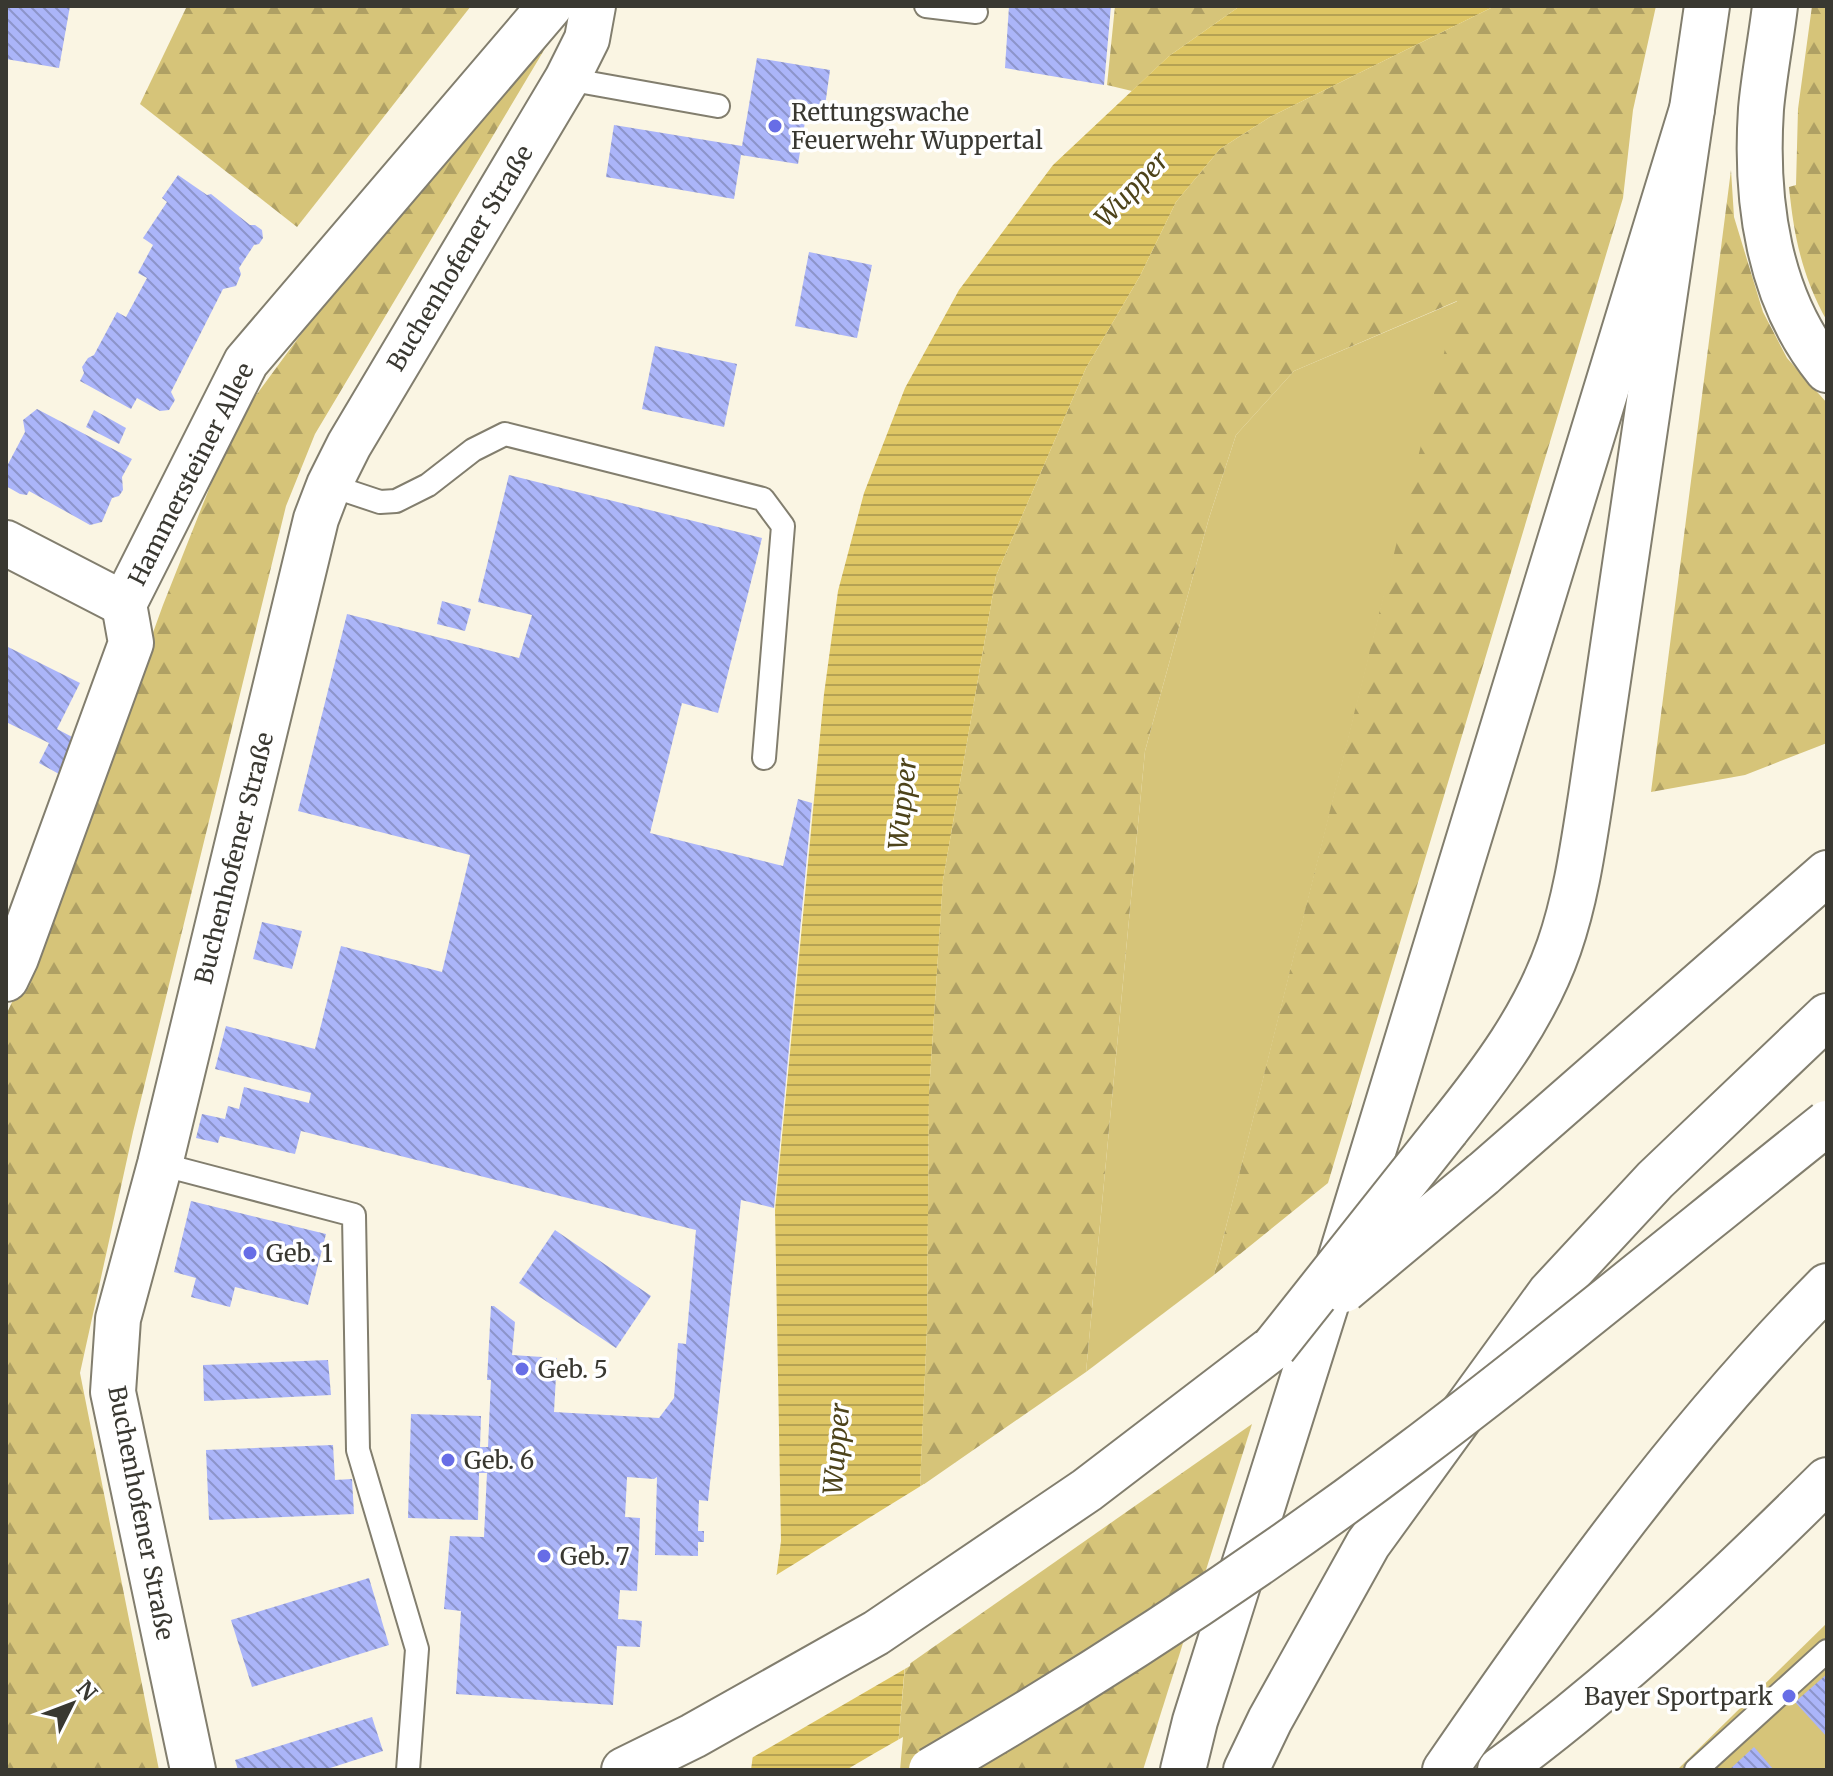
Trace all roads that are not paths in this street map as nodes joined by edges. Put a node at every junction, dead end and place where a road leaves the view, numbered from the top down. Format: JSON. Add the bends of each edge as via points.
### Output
{"nodes":[{"id":1,"x":550,"y":6,"type":"edge"},
{"id":2,"x":593,"y":6,"type":"edge"},
{"id":3,"x":926,"y":6,"type":"edge"},
{"id":4,"x":1707,"y":6,"type":"edge"},
{"id":5,"x":1775,"y":6,"type":"edge"},
{"id":6,"x":976,"y":12,"type":"dead end"},
{"id":7,"x":567,"y":79,"type":"junction"},
{"id":8,"x":718,"y":106,"type":"dead end"},
{"id":9,"x":1692,"y":109,"type":"junction"},
{"id":10,"x":1827,"y":370,"type":"edge"},
{"id":11,"x":329,"y":485,"type":"junction"},
{"id":12,"x":6,"y":543,"type":"edge"},
{"id":13,"x":124,"y":604,"type":"junction"},
{"id":14,"x":764,"y":758,"type":"dead end"},
{"id":15,"x":1827,"y":873,"type":"edge"},
{"id":16,"x":6,"y":979,"type":"edge"},
{"id":17,"x":1827,"y":1016,"type":"edge"},
{"id":18,"x":1827,"y":1123,"type":"edge"},
{"id":19,"x":160,"y":1164,"type":"junction"},
{"id":20,"x":1827,"y":1286,"type":"edge"},
{"id":21,"x":1274,"y":1347,"type":"junction"},
{"id":22,"x":1827,"y":1480,"type":"edge"},
{"id":23,"x":1827,"y":1651,"type":"edge"},
{"id":24,"x":193,"y":1770,"type":"edge"},
{"id":25,"x":408,"y":1770,"type":"edge"},
{"id":26,"x":624,"y":1770,"type":"edge"},
{"id":27,"x":931,"y":1770,"type":"edge"},
{"id":28,"x":1183,"y":1770,"type":"edge"},
{"id":29,"x":1246,"y":1770,"type":"edge"},
{"id":30,"x":1445,"y":1770,"type":"edge"},
{"id":31,"x":1500,"y":1770,"type":"edge"},
{"id":32,"x":1696,"y":1770,"type":"edge"}],
"edges":[{"from":1,"to":13,"type":"main road","name":"Hammersteiner Allee","via":[[246,362]]},
{"from":2,"to":7,"type":"main road","name":"Buchenhofener Straße","via":[[587,39]]},
{"from":3,"to":6,"type":"lane"},
{"from":4,"to":9,"type":"main road"},
{"from":5,"to":10,"type":"main road","via":[[1761,109],[1767,238],[1782,294]]},
{"from":7,"to":8,"type":"lane"},
{"from":7,"to":11,"type":"main road","name":"Buchenhofener Straße"},
{"from":9,"to":21,"type":"main road","bridge":true,"via":[[1591,796],[1559,948],[1498,1065]]},
{"from":9,"to":28,"type":"main road"},
{"from":11,"to":14,"type":"lane","via":[[380,502],[396,501],[505,434],[763,499],[783,526]]},
{"from":11,"to":19,"type":"main road","name":"Buchenhofener Straße","via":[[316,519]]},
{"from":12,"to":13,"type":"main road"},
{"from":13,"to":16,"type":"main road","name":"Hammersteiner Allee","via":[[131,643]]},
{"from":15,"to":21,"type":"main road","bridge":true,"via":[[1483,1174]]},
{"from":17,"to":29,"type":"main road","via":[[1655,1180],[1550,1293],[1368,1544]]},
{"from":18,"to":27,"type":"main road","bridge":true,"via":[[1424,1443],[1271,1555],[1012,1724]]},
{"from":19,"to":24,"type":"main road","name":"Buchenhofener Straße","via":[[118,1319],[113,1392]]},
{"from":19,"to":25,"type":"lane","via":[[354,1215],[358,1450],[417,1649]]},
{"from":20,"to":30,"type":"main road","via":[[1660,1475],[1545,1625]]},
{"from":21,"to":26,"type":"main road","via":[[1087,1490],[876,1633]]},
{"from":22,"to":31,"type":"main road","via":[[1672,1630]]},
{"from":23,"to":32,"type":"lane"}]}
